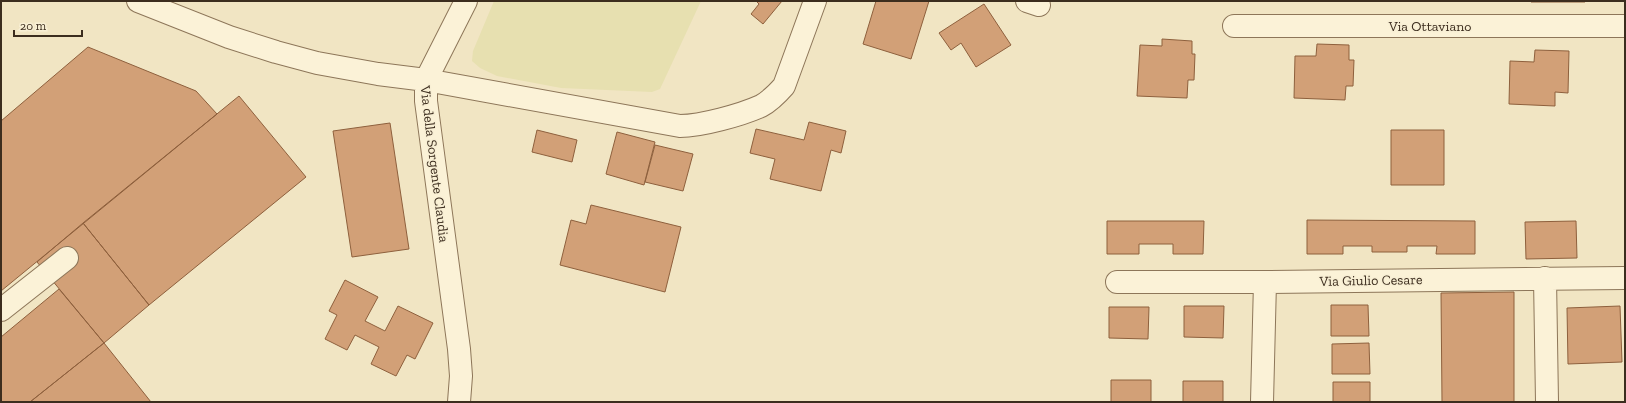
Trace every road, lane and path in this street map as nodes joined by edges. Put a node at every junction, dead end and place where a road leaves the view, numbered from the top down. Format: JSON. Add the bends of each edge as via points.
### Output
{"nodes":[{"id":1,"x":138,"y":1,"type":"edge"},
{"id":2,"x":466,"y":1,"type":"edge"},
{"id":3,"x":815,"y":1,"type":"edge"},
{"id":4,"x":1234,"y":26,"type":"dead end"},
{"id":5,"x":1625,"y":26,"type":"edge"},
{"id":6,"x":426,"y":80,"type":"junction"},
{"id":7,"x":67,"y":258,"type":"dead end"},
{"id":8,"x":1545,"y":278,"type":"junction"},
{"id":9,"x":1625,"y":278,"type":"edge"},
{"id":10,"x":1117,"y":282,"type":"dead end"},
{"id":11,"x":1265,"y":282,"type":"junction"},
{"id":12,"x":1,"y":310,"type":"edge"},
{"id":13,"x":459,"y":402,"type":"edge"},
{"id":14,"x":1262,"y":402,"type":"edge"},
{"id":15,"x":1547,"y":402,"type":"edge"}],
"edges":[{"from":1,"to":6,"type":"street","name":"Via della Sorgente Claudia","via":[[229,37],[290,56],[345,69]]},
{"from":2,"to":6,"type":"street"},
{"from":3,"to":6,"type":"street","via":[[784,86],[775,97],[760,106],[734,115],[689,126]]},
{"from":4,"to":5,"type":"street","name":"Via Ottaviano"},
{"from":6,"to":13,"type":"street","name":"Via della Sorgente Claudia","via":[[426,101],[459,349]]},
{"from":7,"to":12,"type":"street"},
{"from":8,"to":9,"type":"street","name":"Via Giulio Cesare"},
{"from":8,"to":11,"type":"street","name":"Via Giulio Cesare"},
{"from":8,"to":15,"type":"street"},
{"from":10,"to":11,"type":"street","name":"Via Giulio Cesare"},
{"from":11,"to":14,"type":"street"}]}
